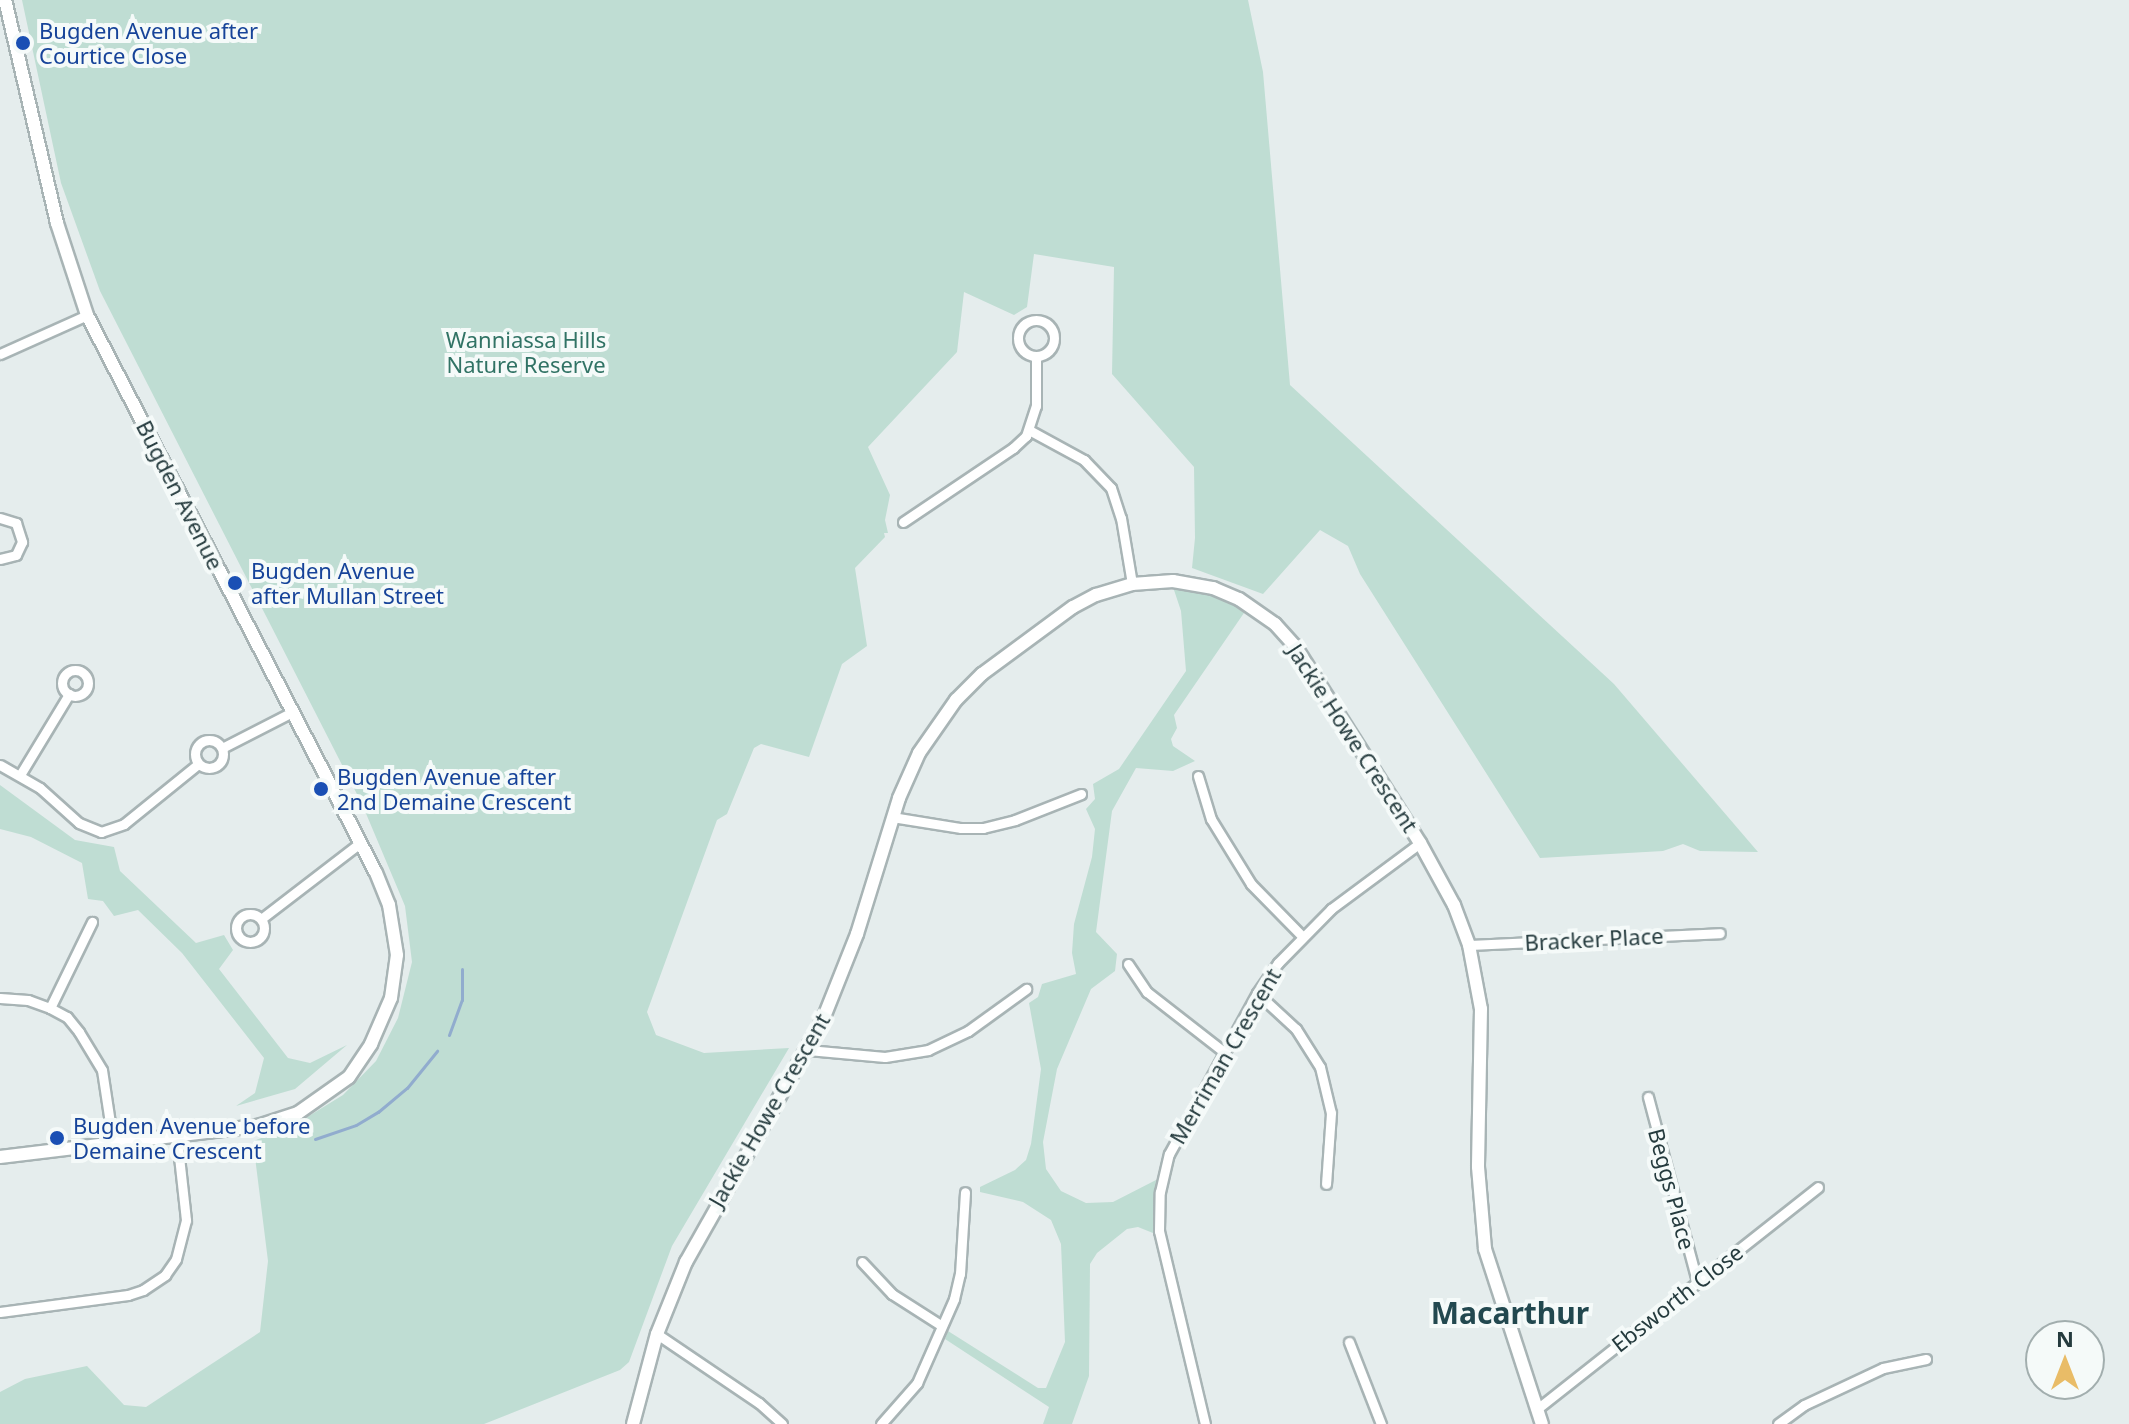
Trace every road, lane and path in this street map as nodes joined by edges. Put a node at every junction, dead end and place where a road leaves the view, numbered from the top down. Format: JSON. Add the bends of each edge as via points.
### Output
{"nodes":[{"id":1,"x":5,"y":0,"type":"edge"},
{"id":2,"x":87,"y":315,"type":"junction"},
{"id":3,"x":0,"y":354,"type":"edge"},
{"id":4,"x":1036,"y":357,"type":"junction"},
{"id":5,"x":1029,"y":430,"type":"junction"},
{"id":6,"x":0,"y":518,"type":"edge"},
{"id":7,"x":903,"y":522,"type":"dead end"},
{"id":8,"x":0,"y":559,"type":"edge"},
{"id":9,"x":1132,"y":584,"type":"junction"},
{"id":10,"x":69,"y":694,"type":"dead end"},
{"id":11,"x":292,"y":712,"type":"junction"},
{"id":12,"x":222,"y":748,"type":"junction"},
{"id":13,"x":198,"y":764,"type":"junction"},
{"id":14,"x":0,"y":765,"type":"edge"},
{"id":15,"x":20,"y":775,"type":"junction"},
{"id":16,"x":1198,"y":776,"type":"dead end"},
{"id":17,"x":1081,"y":794,"type":"dead end"},
{"id":18,"x":892,"y":817,"type":"junction"},
{"id":19,"x":360,"y":843,"type":"junction"},
{"id":20,"x":1420,"y":843,"type":"junction"},
{"id":21,"x":261,"y":919,"type":"dead end"},
{"id":22,"x":92,"y":922,"type":"dead end"},
{"id":23,"x":1720,"y":933,"type":"dead end"},
{"id":24,"x":1302,"y":936,"type":"junction"},
{"id":25,"x":1469,"y":945,"type":"junction"},
{"id":26,"x":1128,"y":964,"type":"dead end"},
{"id":27,"x":1026,"y":989,"type":"dead end"},
{"id":28,"x":1257,"y":993,"type":"junction"},
{"id":29,"x":0,"y":998,"type":"edge"},
{"id":30,"x":50,"y":1008,"type":"junction"},
{"id":31,"x":808,"y":1050,"type":"junction"},
{"id":32,"x":1224,"y":1052,"type":"junction"},
{"id":33,"x":1648,"y":1097,"type":"dead end"},
{"id":34,"x":177,"y":1132,"type":"junction"},
{"id":35,"x":113,"y":1140,"type":"junction"},
{"id":36,"x":0,"y":1151,"type":"edge"},
{"id":37,"x":0,"y":1157,"type":"edge"},
{"id":38,"x":1326,"y":1184,"type":"dead end"},
{"id":39,"x":1818,"y":1187,"type":"dead end"},
{"id":40,"x":965,"y":1192,"type":"dead end"},
{"id":41,"x":862,"y":1262,"type":"dead end"},
{"id":42,"x":1697,"y":1281,"type":"junction"},
{"id":43,"x":0,"y":1312,"type":"edge"},
{"id":44,"x":942,"y":1326,"type":"junction"},
{"id":45,"x":657,"y":1334,"type":"junction"},
{"id":46,"x":1349,"y":1342,"type":"dead end"},
{"id":47,"x":1926,"y":1359,"type":"dead end"},
{"id":48,"x":1537,"y":1409,"type":"junction"},
{"id":49,"x":633,"y":1424,"type":"edge"},
{"id":50,"x":782,"y":1424,"type":"edge"},
{"id":51,"x":881,"y":1424,"type":"edge"},
{"id":52,"x":1205,"y":1424,"type":"edge"},
{"id":53,"x":1381,"y":1424,"type":"edge"},
{"id":54,"x":1542,"y":1424,"type":"edge"},
{"id":55,"x":1778,"y":1424,"type":"edge"}],
"edges":[{"from":1,"to":2,"type":"street","name":"Bugden Avenue","via":[[57,223]]},
{"from":2,"to":3,"type":"street"},
{"from":2,"to":11,"type":"street","name":"Bugden Avenue"},
{"from":4,"to":4,"type":"street","via":[[1024,352],[1018,339],[1027,322],[1040,320],[1051,327],[1055,340],[1049,352]]},
{"from":4,"to":5,"type":"street","via":[[1036,406]]},
{"from":5,"to":7,"type":"street","via":[[1013,448]]},
{"from":5,"to":9,"type":"street","via":[[1084,460],[1111,488]]},
{"from":6,"to":8,"type":"street","via":[[16,523],[22,542],[16,555]]},
{"from":9,"to":18,"type":"street","name":"Jackie Howe Crescent","via":[[1073,607],[982,674],[956,700],[919,753]]},
{"from":9,"to":20,"type":"street","name":"Jackie Howe Crescent","via":[[1173,581],[1213,588],[1275,624],[1305,658]]},
{"from":10,"to":15,"type":"street"},
{"from":11,"to":12,"type":"street"},
{"from":11,"to":19,"type":"street","name":"Bugden Avenue"},
{"from":12,"to":13,"type":"street","via":[[217,766]]},
{"from":12,"to":13,"type":"street","via":[[213,740],[201,742],[195,752]]},
{"from":13,"to":15,"type":"street","via":[[124,824],[101,832],[79,823]]},
{"from":14,"to":15,"type":"street"},
{"from":16,"to":24,"type":"street","via":[[1211,819],[1251,884]]},
{"from":17,"to":18,"type":"street","via":[[983,828]]},
{"from":18,"to":31,"type":"street","name":"Jackie Howe Crescent","via":[[857,934]]},
{"from":19,"to":21,"type":"street"},
{"from":19,"to":34,"type":"street","name":"Bugden Avenue","via":[[387,899],[397,955],[391,998],[359,1060],[307,1100],[258,1122]]},
{"from":20,"to":24,"type":"street","name":"Merriman Crescent"},
{"from":20,"to":25,"type":"street","name":"Jackie Howe Crescent","via":[[1442,879]]},
{"from":22,"to":30,"type":"street"},
{"from":23,"to":25,"type":"street","name":"Bracker Place"},
{"from":24,"to":28,"type":"street","name":"Merriman Crescent"},
{"from":25,"to":48,"type":"street","name":"Jackie Howe Crescent","via":[[1481,1009],[1478,1167],[1485,1249]]},
{"from":26,"to":32,"type":"street","via":[[1147,992]]},
{"from":27,"to":31,"type":"street","via":[[968,1031],[928,1050],[885,1057]]},
{"from":28,"to":32,"type":"street","name":"Merriman Crescent"},
{"from":28,"to":38,"type":"street","via":[[1296,1029],[1320,1067],[1331,1113]]},
{"from":29,"to":30,"type":"street"},
{"from":30,"to":35,"type":"street","via":[[67,1017],[97,1058]]},
{"from":31,"to":45,"type":"street","name":"Jackie Howe Crescent","via":[[709,1217]]},
{"from":32,"to":52,"type":"street","name":"Merriman Crescent","via":[[1169,1154],[1160,1192],[1164,1257]]},
{"from":33,"to":42,"type":"street","name":"Beggs Place"},
{"from":34,"to":35,"type":"street","name":"Bugden Avenue"},
{"from":34,"to":43,"type":"street","via":[[186,1220],[176,1259],[158,1281],[128,1295]]},
{"from":35,"to":36,"type":"street","name":"Bugden Avenue"},
{"from":35,"to":37,"type":"street","name":"Bugden Avenue"},
{"from":39,"to":42,"type":"street","name":"Ebsworth Close"},
{"from":40,"to":44,"type":"street","via":[[960,1274]]},
{"from":41,"to":44,"type":"street","via":[[892,1294]]},
{"from":42,"to":48,"type":"street","name":"Ebsworth Close"},
{"from":44,"to":51,"type":"street","via":[[917,1383]]},
{"from":45,"to":49,"type":"street","name":"Jackie Howe Crescent"},
{"from":45,"to":50,"type":"street"},
{"from":46,"to":53,"type":"street"},
{"from":47,"to":55,"type":"street","via":[[1883,1368],[1804,1405]]},
{"from":48,"to":54,"type":"street","name":"Jackie Howe Crescent"}]}
